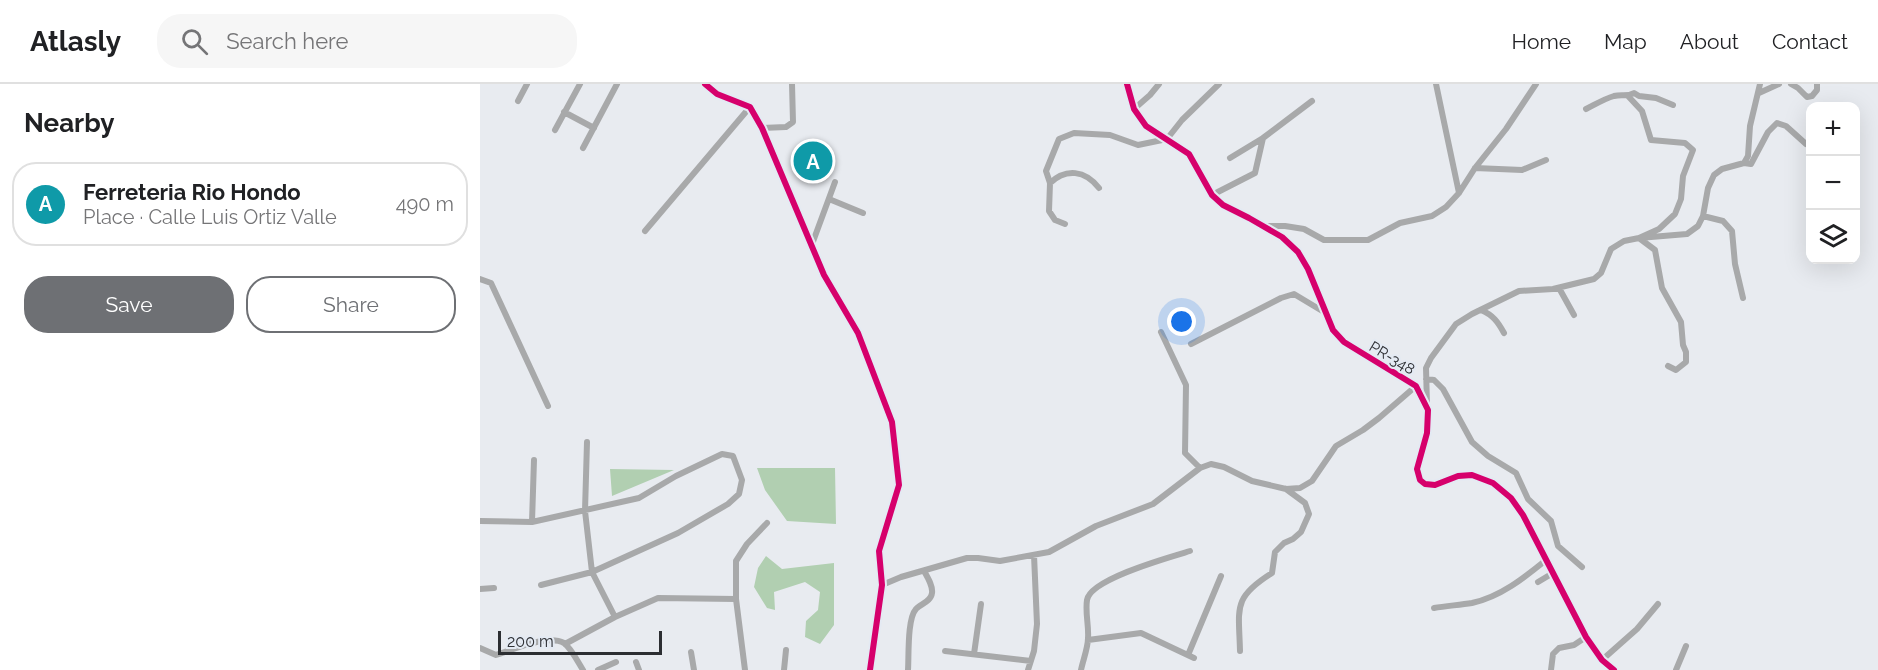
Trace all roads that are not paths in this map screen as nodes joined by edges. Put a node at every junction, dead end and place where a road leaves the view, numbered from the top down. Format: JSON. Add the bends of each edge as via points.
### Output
{"nodes":[{"id":1,"x":527,"y":84,"type":"edge"},
{"id":2,"x":579,"y":84,"type":"edge"},
{"id":3,"x":617,"y":84,"type":"edge"},
{"id":4,"x":705,"y":84,"type":"edge"},
{"id":5,"x":792,"y":84,"type":"edge"},
{"id":6,"x":1127,"y":84,"type":"edge"},
{"id":7,"x":1159,"y":84,"type":"edge"},
{"id":8,"x":1219,"y":84,"type":"edge"},
{"id":9,"x":1436,"y":84,"type":"edge"},
{"id":10,"x":1536,"y":84,"type":"edge"},
{"id":11,"x":1760,"y":84,"type":"edge"},
{"id":12,"x":1779,"y":84,"type":"edge"},
{"id":13,"x":1791,"y":84,"type":"edge"},
{"id":14,"x":1817,"y":84,"type":"edge"},
{"id":15,"x":1759,"y":93,"type":"junction"},
{"id":16,"x":1628,"y":96,"type":"junction"},
{"id":17,"x":518,"y":100,"type":"dead end"},
{"id":18,"x":1312,"y":101,"type":"dead end"},
{"id":19,"x":1674,"y":105,"type":"dead end"},
{"id":20,"x":750,"y":108,"type":"junction"},
{"id":21,"x":1134,"y":109,"type":"junction"},
{"id":22,"x":1586,"y":109,"type":"dead end"},
{"id":23,"x":564,"y":112,"type":"junction"},
{"id":24,"x":594,"y":128,"type":"junction"},
{"id":25,"x":762,"y":128,"type":"junction"},
{"id":26,"x":555,"y":130,"type":"dead end"},
{"id":27,"x":1263,"y":138,"type":"junction"},
{"id":28,"x":1167,"y":139,"type":"junction"},
{"id":29,"x":1806,"y":144,"type":"dead end"},
{"id":30,"x":583,"y":147,"type":"dead end"},
{"id":31,"x":1230,"y":158,"type":"dead end"},
{"id":32,"x":1542,"y":160,"type":"dead end"},
{"id":33,"x":1744,"y":163,"type":"junction"},
{"id":34,"x":1475,"y":168,"type":"junction"},
{"id":35,"x":835,"y":183,"type":"dead end"},
{"id":36,"x":1050,"y":183,"type":"junction"},
{"id":37,"x":1100,"y":188,"type":"dead end"},
{"id":38,"x":1459,"y":193,"type":"junction"},
{"id":39,"x":1212,"y":195,"type":"junction"},
{"id":40,"x":829,"y":199,"type":"junction"},
{"id":41,"x":863,"y":213,"type":"dead end"},
{"id":42,"x":1703,"y":216,"type":"junction"},
{"id":43,"x":1065,"y":224,"type":"dead end"},
{"id":44,"x":1263,"y":225,"type":"junction"},
{"id":45,"x":645,"y":231,"type":"dead end"},
{"id":46,"x":1639,"y":238,"type":"junction"},
{"id":47,"x":811,"y":247,"type":"junction"},
{"id":48,"x":480,"y":279,"type":"edge"},
{"id":49,"x":1559,"y":288,"type":"junction"},
{"id":50,"x":1743,"y":297,"type":"dead end"},
{"id":51,"x":1481,"y":310,"type":"junction"},
{"id":52,"x":1324,"y":312,"type":"junction"},
{"id":53,"x":1574,"y":315,"type":"dead end"},
{"id":54,"x":1161,"y":332,"type":"dead end"},
{"id":55,"x":1504,"y":333,"type":"dead end"},
{"id":56,"x":1191,"y":344,"type":"dead end"},
{"id":57,"x":1668,"y":366,"type":"dead end"},
{"id":58,"x":1426,"y":379,"type":"junction"},
{"id":59,"x":1416,"y":386,"type":"junction"},
{"id":60,"x":548,"y":406,"type":"dead end"},
{"id":61,"x":1428,"y":410,"type":"junction"},
{"id":62,"x":587,"y":442,"type":"dead end"},
{"id":63,"x":534,"y":460,"type":"dead end"},
{"id":64,"x":1200,"y":468,"type":"junction"},
{"id":65,"x":1286,"y":489,"type":"junction"},
{"id":66,"x":585,"y":511,"type":"junction"},
{"id":67,"x":480,"y":521,"type":"edge"},
{"id":68,"x":532,"y":522,"type":"junction"},
{"id":69,"x":767,"y":523,"type":"dead end"},
{"id":70,"x":1190,"y":550,"type":"dead end"},
{"id":71,"x":1034,"y":555,"type":"junction"},
{"id":72,"x":1546,"y":560,"type":"junction"},
{"id":73,"x":1582,"y":567,"type":"dead end"},
{"id":74,"x":592,"y":572,"type":"junction"},
{"id":75,"x":924,"y":572,"type":"junction"},
{"id":76,"x":1553,"y":573,"type":"junction"},
{"id":77,"x":1221,"y":576,"type":"dead end"},
{"id":78,"x":1538,"y":582,"type":"dead end"},
{"id":79,"x":542,"y":585,"type":"dead end"},
{"id":80,"x":882,"y":585,"type":"junction"},
{"id":81,"x":494,"y":588,"type":"dead end"},
{"id":82,"x":480,"y":589,"type":"edge"},
{"id":83,"x":736,"y":599,"type":"junction"},
{"id":84,"x":981,"y":604,"type":"dead end"},
{"id":85,"x":1658,"y":604,"type":"dead end"},
{"id":86,"x":1434,"y":608,"type":"dead end"},
{"id":87,"x":615,"y":617,"type":"junction"},
{"id":88,"x":1586,"y":637,"type":"junction"},
{"id":89,"x":1089,"y":640,"type":"junction"},
{"id":90,"x":565,"y":644,"type":"junction"},
{"id":91,"x":1686,"y":646,"type":"dead end"},
{"id":92,"x":480,"y":648,"type":"edge"},
{"id":93,"x":786,"y":650,"type":"dead end"},
{"id":94,"x":945,"y":651,"type":"dead end"},
{"id":95,"x":1240,"y":651,"type":"dead end"},
{"id":96,"x":691,"y":652,"type":"dead end"},
{"id":97,"x":974,"y":654,"type":"junction"},
{"id":98,"x":1602,"y":660,"type":"junction"},
{"id":99,"x":1030,"y":661,"type":"junction"},
{"id":100,"x":616,"y":662,"type":"dead end"},
{"id":101,"x":636,"y":662,"type":"dead end"},
{"id":102,"x":583,"y":670,"type":"edge"},
{"id":103,"x":598,"y":670,"type":"edge"},
{"id":104,"x":639,"y":670,"type":"edge"},
{"id":105,"x":694,"y":670,"type":"edge"},
{"id":106,"x":745,"y":670,"type":"edge"},
{"id":107,"x":784,"y":670,"type":"edge"},
{"id":108,"x":870,"y":670,"type":"edge"},
{"id":109,"x":908,"y":670,"type":"edge"},
{"id":110,"x":1028,"y":670,"type":"edge"},
{"id":111,"x":1081,"y":670,"type":"edge"},
{"id":112,"x":1551,"y":670,"type":"edge"},
{"id":113,"x":1614,"y":670,"type":"edge"},
{"id":114,"x":1676,"y":670,"type":"edge"}],
"edges":[{"from":1,"to":17,"type":"street"},
{"from":2,"to":23,"type":"street"},
{"from":3,"to":24,"type":"street"},
{"from":4,"to":20,"type":"street","via":[[717,94]]},
{"from":5,"to":25,"type":"street","via":[[793,122],[786,127]]},
{"from":6,"to":21,"type":"street","name":"PR-348","number":"PR-348"},
{"from":7,"to":21,"type":"street"},
{"from":8,"to":28,"type":"street"},
{"from":9,"to":38,"type":"street"},
{"from":10,"to":34,"type":"street"},
{"from":11,"to":15,"type":"street"},
{"from":12,"to":15,"type":"street"},
{"from":13,"to":14,"type":"street","via":[[1807,97],[1817,90]]},
{"from":15,"to":33,"type":"street"},
{"from":16,"to":19,"type":"street","via":[[1634,93]]},
{"from":16,"to":22,"type":"street","via":[[1612,97]]},
{"from":16,"to":46,"type":"street","via":[[1642,111],[1651,140],[1684,143],[1693,150],[1675,214],[1659,229]]},
{"from":18,"to":27,"type":"street"},
{"from":20,"to":25,"type":"street"},
{"from":20,"to":45,"type":"street"},
{"from":21,"to":28,"type":"street","name":"PR-348","number":"PR-348","via":[[1146,126]]},
{"from":23,"to":24,"type":"street"},
{"from":23,"to":26,"type":"street"},
{"from":24,"to":30,"type":"street"},
{"from":25,"to":47,"type":"street"},
{"from":27,"to":31,"type":"street"},
{"from":27,"to":39,"type":"street","via":[[1255,173]]},
{"from":28,"to":36,"type":"street","via":[[1138,145],[1110,135],[1074,133],[1059,139],[1046,171]]},
{"from":28,"to":39,"type":"street","name":"PR-348","number":"PR-348","via":[[1189,154]]},
{"from":29,"to":33,"type":"street","via":[[1777,123],[1751,164]]},
{"from":32,"to":34,"type":"street","via":[[1522,170]]},
{"from":33,"to":42,"type":"street","via":[[1714,175]]},
{"from":34,"to":38,"type":"street"},
{"from":35,"to":40,"type":"street"},
{"from":36,"to":37,"type":"street","via":[[1059,174],[1071,172]]},
{"from":36,"to":43,"type":"street","via":[[1049,211],[1055,220]]},
{"from":38,"to":44,"type":"street","via":[[1432,216],[1400,223],[1368,240],[1324,240],[1304,229]]},
{"from":39,"to":44,"type":"street","name":"PR-348","number":"PR-348","via":[[1223,205]]},
{"from":40,"to":41,"type":"street"},
{"from":40,"to":47,"type":"street"},
{"from":42,"to":46,"type":"street","via":[[1687,234]]},
{"from":42,"to":50,"type":"street","via":[[1723,221],[1732,231]]},
{"from":44,"to":52,"type":"street","name":"PR-348","number":"PR-348","via":[[1298,252]]},
{"from":46,"to":49,"type":"street","via":[[1611,249],[1601,273],[1594,279]]},
{"from":46,"to":57,"type":"street","via":[[1654,249],[1662,288],[1681,322],[1686,362],[1676,370]]},
{"from":47,"to":80,"type":"street","via":[[858,333],[892,422],[899,485],[879,551]]},
{"from":48,"to":60,"type":"street","via":[[491,283]]},
{"from":49,"to":51,"type":"street","via":[[1519,291]]},
{"from":49,"to":53,"type":"street"},
{"from":51,"to":55,"type":"street","via":[[1489,313]]},
{"from":51,"to":58,"type":"street","via":[[1456,324],[1431,358]]},
{"from":52,"to":56,"type":"street","via":[[1294,294]]},
{"from":52,"to":59,"type":"street","name":"PR-348","number":"PR-348","via":[[1344,342]]},
{"from":54,"to":64,"type":"street","via":[[1186,385],[1185,453]]},
{"from":58,"to":61,"type":"street"},
{"from":58,"to":73,"type":"street","via":[[1434,380],[1443,389],[1472,442],[1516,473],[1528,499],[1551,521],[1558,546]]},
{"from":59,"to":61,"type":"street","name":"PR-348","number":"PR-348"},
{"from":59,"to":65,"type":"street","via":[[1371,424],[1336,446],[1312,482]]},
{"from":61,"to":72,"type":"street","via":[[1427,433],[1417,469],[1420,480],[1435,485],[1472,475],[1493,483],[1523,515]]},
{"from":62,"to":66,"type":"street"},
{"from":63,"to":68,"type":"street"},
{"from":64,"to":65,"type":"street","via":[[1211,464],[1224,467],[1252,481]]},
{"from":64,"to":71,"type":"street","via":[[1153,504],[1096,526],[1049,552]]},
{"from":65,"to":95,"type":"street","via":[[1305,503],[1309,514],[1301,532],[1275,552],[1272,573],[1248,590],[1239,607]]},
{"from":66,"to":68,"type":"street"},
{"from":66,"to":74,"type":"street"},
{"from":66,"to":74,"type":"street","via":[[639,498],[722,454],[733,456],[742,480],[739,494],[728,504],[678,533]]},
{"from":67,"to":68,"type":"street"},
{"from":69,"to":83,"type":"street","via":[[736,561]]},
{"from":70,"to":89,"type":"street","via":[[1129,571],[1089,593]]},
{"from":71,"to":75,"type":"street","via":[[1000,561],[967,558]]},
{"from":71,"to":99,"type":"street","via":[[1037,624]]},
{"from":72,"to":76,"type":"street"},
{"from":72,"to":86,"type":"street","via":[[1520,581],[1488,598]]},
{"from":74,"to":79,"type":"street"},
{"from":74,"to":87,"type":"street"},
{"from":75,"to":80,"type":"street"},
{"from":75,"to":109,"type":"street","via":[[933,592],[912,618]]},
{"from":76,"to":78,"type":"street"},
{"from":76,"to":88,"type":"street"},
{"from":77,"to":89,"type":"street","via":[[1191,657],[1141,633]]},
{"from":80,"to":108,"type":"street"},
{"from":81,"to":82,"type":"street"},
{"from":83,"to":87,"type":"street","via":[[658,598]]},
{"from":83,"to":106,"type":"street"},
{"from":84,"to":97,"type":"street"},
{"from":85,"to":98,"type":"street"},
{"from":87,"to":90,"type":"street"},
{"from":88,"to":98,"type":"street"},
{"from":88,"to":112,"type":"street","via":[[1559,648],[1553,654]]},
{"from":89,"to":111,"type":"street"},
{"from":90,"to":92,"type":"street","via":[[554,640],[529,643],[495,656]]},
{"from":90,"to":102,"type":"street"},
{"from":91,"to":114,"type":"street"},
{"from":93,"to":107,"type":"street"},
{"from":94,"to":97,"type":"street"},
{"from":96,"to":105,"type":"street"},
{"from":97,"to":99,"type":"street"},
{"from":98,"to":113,"type":"street"},
{"from":99,"to":110,"type":"street"},
{"from":100,"to":103,"type":"street"},
{"from":101,"to":104,"type":"street"}]}
